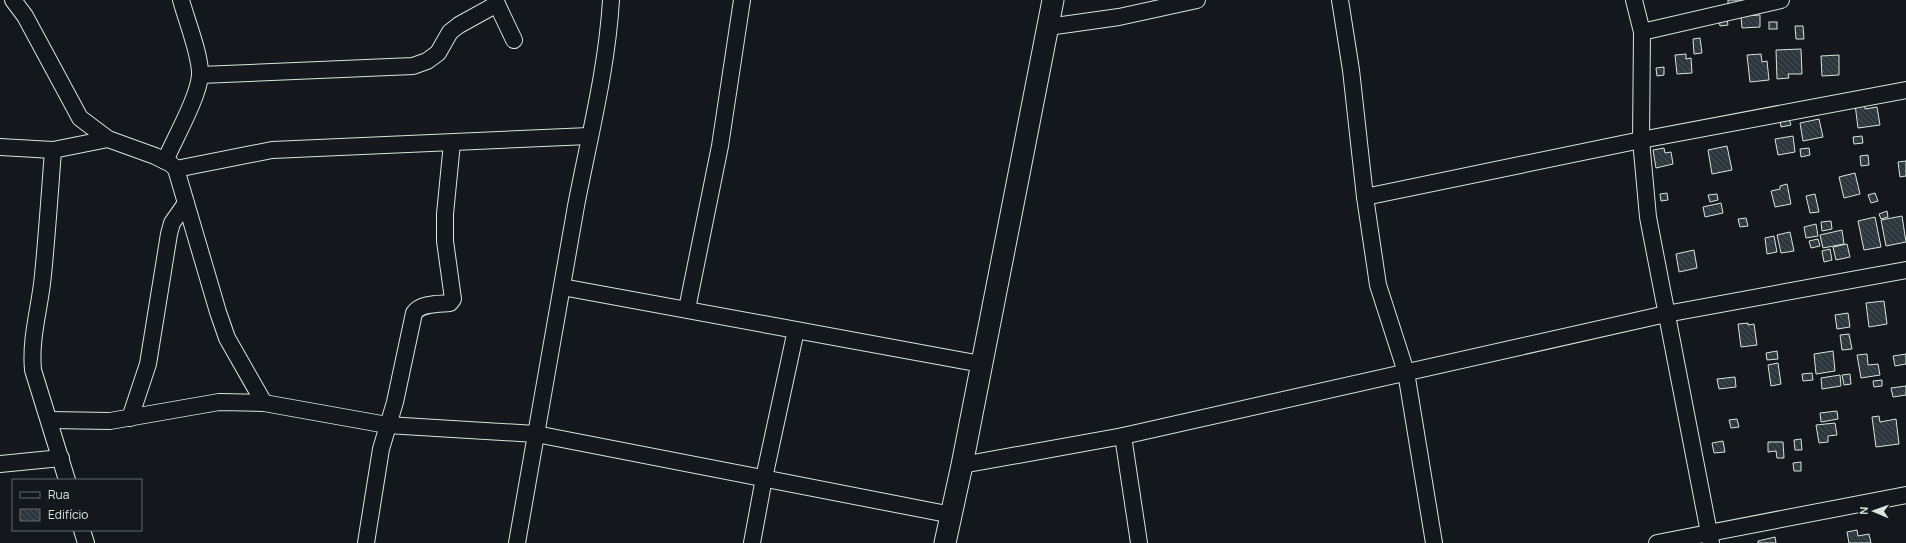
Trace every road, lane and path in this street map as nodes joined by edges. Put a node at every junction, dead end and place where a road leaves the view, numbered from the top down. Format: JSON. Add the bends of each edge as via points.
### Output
{"nodes":[{"id":1,"x":13,"y":0,"type":"edge"},
{"id":2,"x":181,"y":0,"type":"edge"},
{"id":3,"x":611,"y":0,"type":"edge"},
{"id":4,"x":742,"y":0,"type":"edge"},
{"id":5,"x":1053,"y":0,"type":"edge"},
{"id":6,"x":1197,"y":0,"type":"edge"},
{"id":7,"x":1340,"y":0,"type":"edge"},
{"id":8,"x":1634,"y":0,"type":"edge"},
{"id":9,"x":1781,"y":0,"type":"edge"},
{"id":10,"x":496,"y":2,"type":"edge"},
{"id":11,"x":26,"y":8,"type":"edge"},
{"id":12,"x":1048,"y":27,"type":"junction"},
{"id":13,"x":1642,"y":32,"type":"junction"},
{"id":14,"x":514,"y":40,"type":"dead end"},
{"id":15,"x":200,"y":75,"type":"junction"},
{"id":16,"x":1906,"y":90,"type":"edge"},
{"id":17,"x":589,"y":136,"type":"junction"},
{"id":18,"x":108,"y":139,"type":"junction"},
{"id":19,"x":1641,"y":140,"type":"junction"},
{"id":20,"x":452,"y":143,"type":"junction"},
{"id":21,"x":0,"y":147,"type":"edge"},
{"id":22,"x":53,"y":150,"type":"junction"},
{"id":23,"x":171,"y":165,"type":"junction"},
{"id":24,"x":1365,"y":197,"type":"junction"},
{"id":25,"x":186,"y":203,"type":"junction"},
{"id":26,"x":1906,"y":270,"type":"edge"},
{"id":27,"x":562,"y":286,"type":"junction"},
{"id":28,"x":687,"y":309,"type":"junction"},
{"id":29,"x":1666,"y":314,"type":"junction"},
{"id":30,"x":796,"y":330,"type":"junction"},
{"id":31,"x":981,"y":364,"type":"junction"},
{"id":32,"x":1406,"y":372,"type":"junction"},
{"id":33,"x":264,"y":403,"type":"junction"},
{"id":34,"x":130,"y":418,"type":"junction"},
{"id":35,"x":50,"y":420,"type":"junction"},
{"id":36,"x":387,"y":425,"type":"junction"},
{"id":37,"x":536,"y":434,"type":"junction"},
{"id":38,"x":1123,"y":436,"type":"junction"},
{"id":39,"x":61,"y":458,"type":"junction"},
{"id":40,"x":0,"y":464,"type":"edge"},
{"id":41,"x":962,"y":465,"type":"junction"},
{"id":42,"x":764,"y":478,"type":"junction"},
{"id":43,"x":67,"y":479,"type":"edge"},
{"id":44,"x":1906,"y":495,"type":"edge"},
{"id":45,"x":952,"y":515,"type":"junction"},
{"id":46,"x":82,"y":531,"type":"edge"},
{"id":47,"x":1710,"y":538,"type":"edge"},
{"id":48,"x":86,"y":543,"type":"edge"},
{"id":49,"x":366,"y":543,"type":"edge"},
{"id":50,"x":517,"y":543,"type":"edge"},
{"id":51,"x":752,"y":543,"type":"edge"},
{"id":52,"x":945,"y":543,"type":"edge"},
{"id":53,"x":1139,"y":543,"type":"edge"},
{"id":54,"x":1434,"y":543,"type":"edge"},
{"id":55,"x":1657,"y":543,"type":"edge"}],
"edges":[{"from":1,"to":11,"type":"street"},
{"from":2,"to":15,"type":"street","via":[[199,61]]},
{"from":3,"to":17,"type":"street","via":[[610,20]]},
{"from":4,"to":28,"type":"street","via":[[720,146]]},
{"from":5,"to":12,"type":"main road"},
{"from":6,"to":12,"type":"street","via":[[1119,17]]},
{"from":7,"to":24,"type":"street","via":[[1351,70]]},
{"from":8,"to":13,"type":"street"},
{"from":9,"to":13,"type":"street"},
{"from":10,"to":14,"type":"street"},
{"from":10,"to":15,"type":"street","via":[[450,32],[438,53],[427,61],[413,66]]},
{"from":11,"to":18,"type":"street","via":[[80,118]]},
{"from":12,"to":31,"type":"main road"},
{"from":13,"to":19,"type":"street"},
{"from":15,"to":23,"type":"street"},
{"from":16,"to":19,"type":"street"},
{"from":17,"to":20,"type":"street"},
{"from":17,"to":27,"type":"street"},
{"from":18,"to":22,"type":"street"},
{"from":18,"to":23,"type":"street"},
{"from":19,"to":24,"type":"street"},
{"from":19,"to":29,"type":"street","via":[[1648,217]]},
{"from":20,"to":23,"type":"street","via":[[272,150]]},
{"from":20,"to":36,"type":"street","via":[[445,241],[453,299],[450,303],[424,306],[414,313],[395,402]]},
{"from":21,"to":22,"type":"street"},
{"from":22,"to":35,"type":"street","via":[[43,277],[32,352],[33,370]]},
{"from":23,"to":25,"type":"street"},
{"from":24,"to":32,"type":"street","via":[[1378,285]]},
{"from":25,"to":33,"type":"street","via":[[227,338]]},
{"from":25,"to":34,"type":"street","via":[[172,222],[148,364]]},
{"from":26,"to":29,"type":"street"},
{"from":27,"to":28,"type":"street"},
{"from":27,"to":37,"type":"street"},
{"from":28,"to":30,"type":"street"},
{"from":29,"to":32,"type":"street"},
{"from":29,"to":47,"type":"street"},
{"from":30,"to":31,"type":"street"},
{"from":30,"to":42,"type":"street"},
{"from":31,"to":41,"type":"main road"},
{"from":32,"to":38,"type":"street"},
{"from":32,"to":54,"type":"street"},
{"from":33,"to":34,"type":"street","via":[[219,402]]},
{"from":33,"to":36,"type":"street"},
{"from":34,"to":35,"type":"street","via":[[110,421]]},
{"from":35,"to":39,"type":"street"},
{"from":36,"to":37,"type":"street"},
{"from":36,"to":49,"type":"street"},
{"from":37,"to":42,"type":"street"},
{"from":37,"to":50,"type":"street"},
{"from":38,"to":41,"type":"street"},
{"from":38,"to":53,"type":"street"},
{"from":39,"to":40,"type":"street"},
{"from":39,"to":43,"type":"street"},
{"from":41,"to":45,"type":"main road"},
{"from":42,"to":45,"type":"street"},
{"from":42,"to":51,"type":"street"},
{"from":44,"to":47,"type":"street"},
{"from":45,"to":52,"type":"main road"},
{"from":46,"to":48,"type":"street"},
{"from":47,"to":55,"type":"street"}]}
